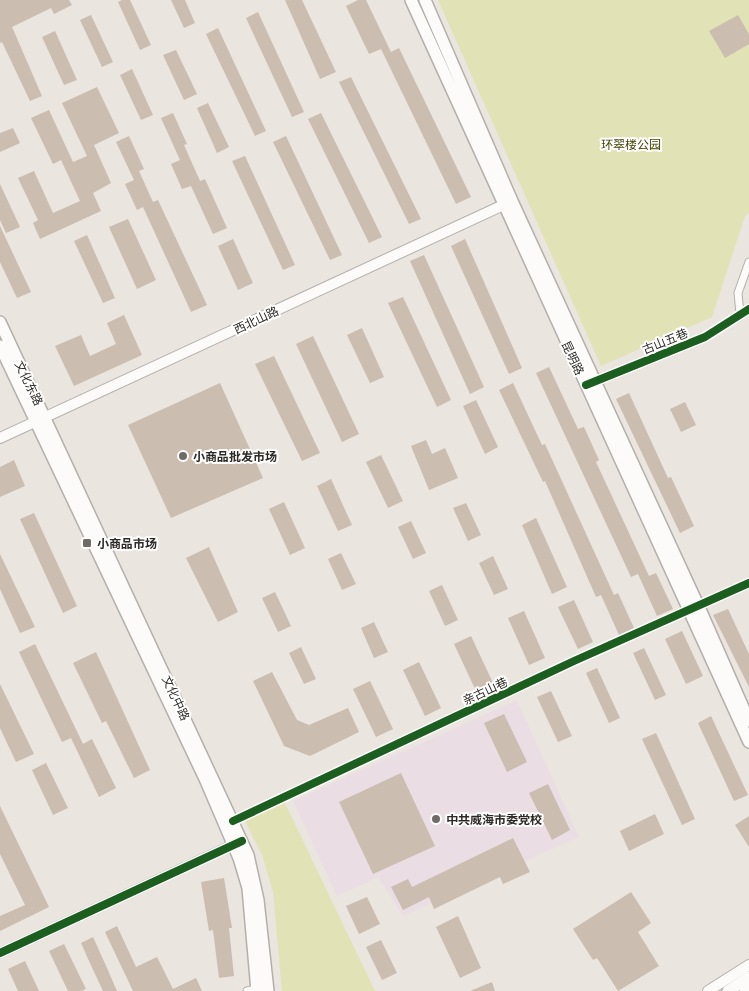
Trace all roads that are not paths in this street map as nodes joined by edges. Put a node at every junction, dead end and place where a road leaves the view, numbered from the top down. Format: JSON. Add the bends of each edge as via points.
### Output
{"nodes":[{"id":1,"x":412,"y":0,"type":"edge"},
{"id":2,"x":425,"y":0,"type":"edge"},
{"id":3,"x":508,"y":203,"type":"junction"},
{"id":4,"x":749,"y":262,"type":"edge"},
{"id":5,"x":749,"y":309,"type":"edge"},
{"id":6,"x":740,"y":314,"type":"junction"},
{"id":7,"x":0,"y":322,"type":"edge"},
{"id":8,"x":0,"y":346,"type":"edge"},
{"id":9,"x":591,"y":383,"type":"junction"},
{"id":10,"x":41,"y":419,"type":"junction"},
{"id":11,"x":0,"y":438,"type":"edge"},
{"id":12,"x":749,"y":583,"type":"edge"},
{"id":13,"x":693,"y":609,"type":"junction"},
{"id":14,"x":749,"y":721,"type":"edge"},
{"id":15,"x":749,"y":742,"type":"edge"},
{"id":16,"x":233,"y":821,"type":"junction"},
{"id":17,"x":238,"y":843,"type":"junction"},
{"id":18,"x":0,"y":953,"type":"edge"},
{"id":19,"x":749,"y":965,"type":"edge"},
{"id":20,"x":749,"y":978,"type":"edge"},
{"id":21,"x":749,"y":988,"type":"edge"},
{"id":22,"x":259,"y":990,"type":"edge"},
{"id":23,"x":708,"y":991,"type":"edge"},
{"id":24,"x":728,"y":991,"type":"edge"},
{"id":25,"x":745,"y":991,"type":"edge"}],
"edges":[{"from":1,"to":3,"type":"main road","name":"昆明路"},
{"from":2,"to":3,"type":"main road","name":"昆明路"},
{"from":3,"to":9,"type":"main road","name":"昆明路"},
{"from":3,"to":10,"type":"main road","name":"西北山路"},
{"from":4,"to":6,"type":"street","via":[[738,293]]},
{"from":5,"to":6,"type":"street","name":"古山五巷"},
{"from":6,"to":9,"type":"street","name":"古山五巷","via":[[705,337]]},
{"from":7,"to":10,"type":"main road","name":"文化东路"},
{"from":8,"to":10,"type":"main road"},
{"from":9,"to":13,"type":"main road","name":"昆明路"},
{"from":10,"to":11,"type":"main road","name":"西北山路"},
{"from":10,"to":16,"type":"main road","name":"文化中路"},
{"from":10,"to":17,"type":"main road","via":[[206,781]]},
{"from":12,"to":13,"type":"street","name":"亲古山巷"},
{"from":13,"to":14,"type":"main road","name":"昆明路"},
{"from":13,"to":15,"type":"main road","name":"昆明路"},
{"from":13,"to":16,"type":"street","name":"亲古山巷","via":[[574,661]]},
{"from":16,"to":17,"type":"main road","name":"文化中路"},
{"from":17,"to":18,"type":"street"},
{"from":17,"to":22,"type":"main road","name":"文化中路","via":[[252,869],[258,900]]},
{"from":19,"to":23,"type":"main road"},
{"from":20,"to":24,"type":"main road"},
{"from":21,"to":25,"type":"main road"}]}
